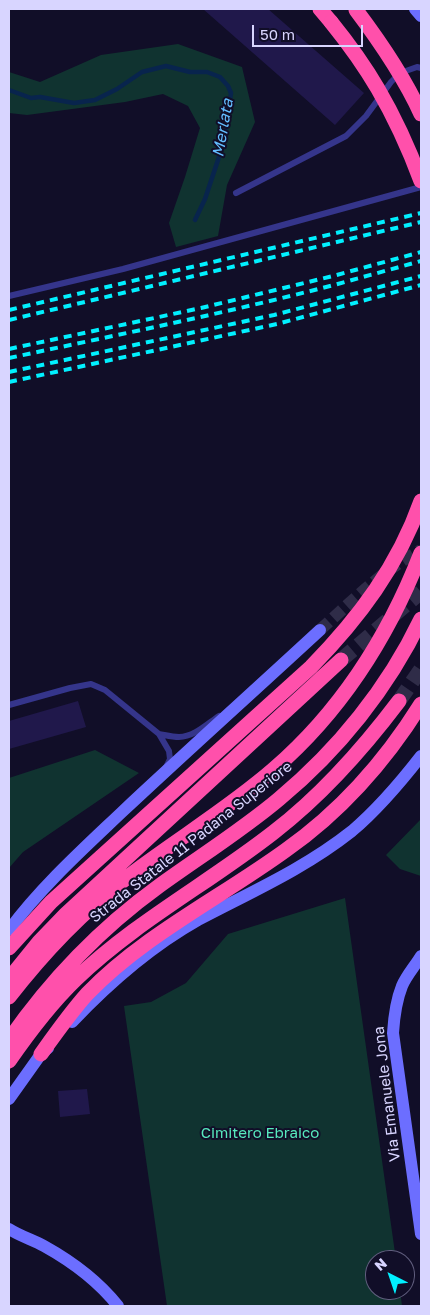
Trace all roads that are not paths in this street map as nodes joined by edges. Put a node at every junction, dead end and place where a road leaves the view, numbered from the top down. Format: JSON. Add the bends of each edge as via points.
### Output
{"nodes":[{"id":1,"x":320,"y":9,"type":"edge"},
{"id":2,"x":355,"y":9,"type":"edge"},
{"id":3,"x":414,"y":9,"type":"edge"},
{"id":4,"x":421,"y":16,"type":"edge"},
{"id":5,"x":421,"y":68,"type":"edge"},
{"id":6,"x":421,"y":114,"type":"edge"},
{"id":7,"x":421,"y":181,"type":"edge"},
{"id":8,"x":421,"y":187,"type":"edge"},
{"id":9,"x":236,"y":193,"type":"dead end"},
{"id":10,"x":9,"y":296,"type":"edge"},
{"id":11,"x":421,"y":501,"type":"edge"},
{"id":12,"x":421,"y":553,"type":"edge"},
{"id":13,"x":421,"y":619,"type":"edge"},
{"id":14,"x":320,"y":630,"type":"tunnel mouth"},
{"id":15,"x":342,"y":660,"type":"tunnel mouth"},
{"id":16,"x":259,"y":686,"type":"junction"},
{"id":17,"x":399,"y":701,"type":"tunnel mouth"},
{"id":18,"x":9,"y":704,"type":"edge"},
{"id":19,"x":421,"y":704,"type":"edge"},
{"id":20,"x":159,"y":734,"type":"junction"},
{"id":21,"x":421,"y":756,"type":"edge"},
{"id":22,"x":161,"y":775,"type":"junction"},
{"id":23,"x":9,"y":930,"type":"edge"},
{"id":24,"x":9,"y":948,"type":"edge"},
{"id":25,"x":421,"y":956,"type":"edge"},
{"id":26,"x":9,"y":980,"type":"edge"},
{"id":27,"x":9,"y":997,"type":"edge"},
{"id":28,"x":9,"y":1040,"type":"edge"},
{"id":29,"x":42,"y":1054,"type":"junction"},
{"id":30,"x":9,"y":1061,"type":"edge"},
{"id":31,"x":9,"y":1099,"type":"edge"},
{"id":32,"x":10,"y":1230,"type":"edge"},
{"id":33,"x":421,"y":1234,"type":"edge"},
{"id":34,"x":118,"y":1306,"type":"edge"}],
"edges":[{"from":1,"to":7,"type":"highway","bridge":true,"via":[[379,90]]},
{"from":2,"to":6,"type":"highway","bridge":true,"via":[[385,50]]},
{"from":3,"to":4,"type":"street"},
{"from":5,"to":9,"type":"lane","via":[[416,67],[397,76],[346,136]]},
{"from":8,"to":10,"type":"lane","via":[[123,269]]},
{"from":11,"to":24,"type":"highway","via":[[402,547],[376,591],[332,645],[51,902]]},
{"from":12,"to":27,"type":"highway","name":"Strada Statale 11 Padana Superiore","via":[[403,597],[378,644],[311,734],[254,786],[125,879],[88,910],[32,967]]},
{"from":13,"to":28,"type":"highway","name":"Strada Statale 11 Padana Superiore","via":[[375,696],[321,760],[280,799],[114,921],[60,975]]},
{"from":14,"to":16,"type":"street"},
{"from":15,"to":26,"type":"highway","via":[[66,914]]},
{"from":16,"to":20,"type":"lane","via":[[198,731],[181,737]]},
{"from":16,"to":22,"type":"street"},
{"from":17,"to":30,"type":"highway","via":[[357,754],[292,817],[233,863],[136,929],[77,977],[40,1018]]},
{"from":18,"to":20,"type":"lane","via":[[91,684],[105,690]]},
{"from":19,"to":29,"type":"highway","via":[[376,766],[323,820],[287,850],[161,934],[113,971],[74,1008]]},
{"from":20,"to":22,"type":"lane","via":[[170,759]]},
{"from":21,"to":29,"type":"street","via":[[391,793],[352,830],[305,864],[198,921],[150,951],[97,996]]},
{"from":22,"to":23,"type":"street","via":[[50,880]]},
{"from":25,"to":33,"type":"street","name":"Via Emanuele Jona","via":[[402,985],[393,1033]]},
{"from":29,"to":31,"type":"street"},
{"from":32,"to":34,"type":"street","via":[[44,1246],[81,1271]]}]}
